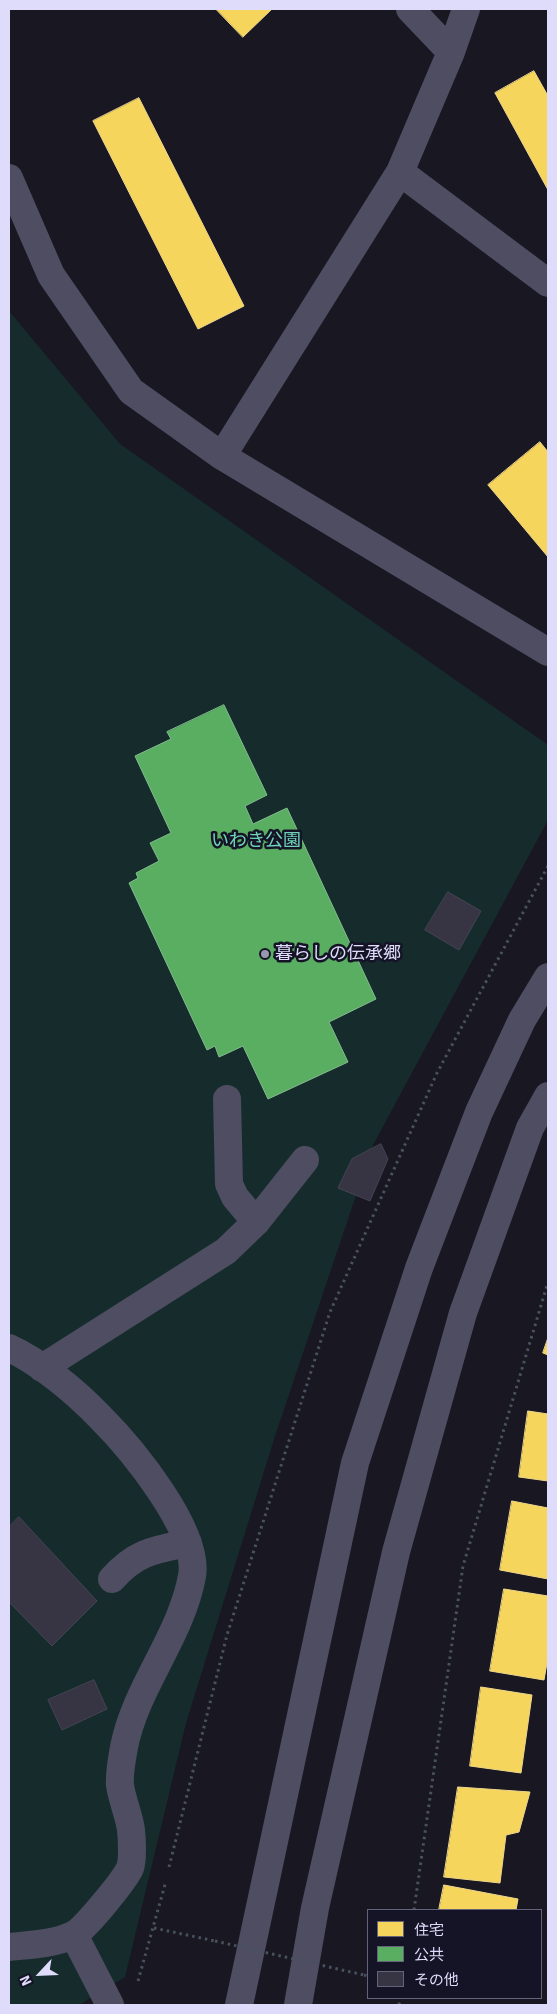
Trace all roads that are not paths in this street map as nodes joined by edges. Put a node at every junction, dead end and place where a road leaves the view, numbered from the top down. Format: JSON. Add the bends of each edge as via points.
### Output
{"nodes":[{"id":1,"x":410,"y":9,"type":"edge"},
{"id":2,"x":466,"y":9,"type":"edge"},
{"id":3,"x":451,"y":52,"type":"junction"},
{"id":4,"x":400,"y":172,"type":"junction"},
{"id":5,"x":9,"y":178,"type":"edge"},
{"id":6,"x":548,"y":283,"type":"edge"},
{"id":7,"x":222,"y":456,"type":"junction"},
{"id":8,"x":548,"y":652,"type":"edge"},
{"id":9,"x":548,"y":977,"type":"edge"},
{"id":10,"x":548,"y":1096,"type":"edge"},
{"id":11,"x":227,"y":1098,"type":"dead end"},
{"id":12,"x":305,"y":1160,"type":"dead end"},
{"id":13,"x":256,"y":1222,"type":"junction"},
{"id":14,"x":9,"y":1348,"type":"edge"},
{"id":15,"x":42,"y":1368,"type":"junction"},
{"id":16,"x":188,"y":1543,"type":"junction"},
{"id":17,"x":112,"y":1579,"type":"dead end"},
{"id":18,"x":74,"y":1935,"type":"junction"},
{"id":19,"x":9,"y":1947,"type":"edge"},
{"id":20,"x":110,"y":2005,"type":"edge"},
{"id":21,"x":239,"y":2005,"type":"edge"},
{"id":22,"x":298,"y":2005,"type":"edge"}],
"edges":[{"from":1,"to":3,"type":"street"},
{"from":2,"to":3,"type":"street"},
{"from":3,"to":4,"type":"street"},
{"from":4,"to":6,"type":"street"},
{"from":4,"to":7,"type":"street"},
{"from":5,"to":7,"type":"street","via":[[52,275],[131,391]]},
{"from":7,"to":8,"type":"street"},
{"from":9,"to":21,"type":"street","via":[[522,1020],[479,1112],[419,1268],[355,1463]]},
{"from":10,"to":22,"type":"street","via":[[530,1128],[463,1312],[404,1524],[315,1908]]},
{"from":11,"to":13,"type":"street","via":[[229,1184],[235,1197]]},
{"from":12,"to":13,"type":"street"},
{"from":13,"to":15,"type":"street","via":[[226,1251]]},
{"from":14,"to":15,"type":"street"},
{"from":15,"to":16,"type":"street","via":[[100,1416],[134,1456],[162,1494]]},
{"from":16,"to":17,"type":"street","via":[[137,1557],[126,1563]]},
{"from":16,"to":18,"type":"street","via":[[193,1574],[182,1612],[136,1711],[124,1747],[120,1785],[131,1831],[130,1867],[103,1905]]},
{"from":18,"to":19,"type":"street"},
{"from":18,"to":20,"type":"street"}]}
